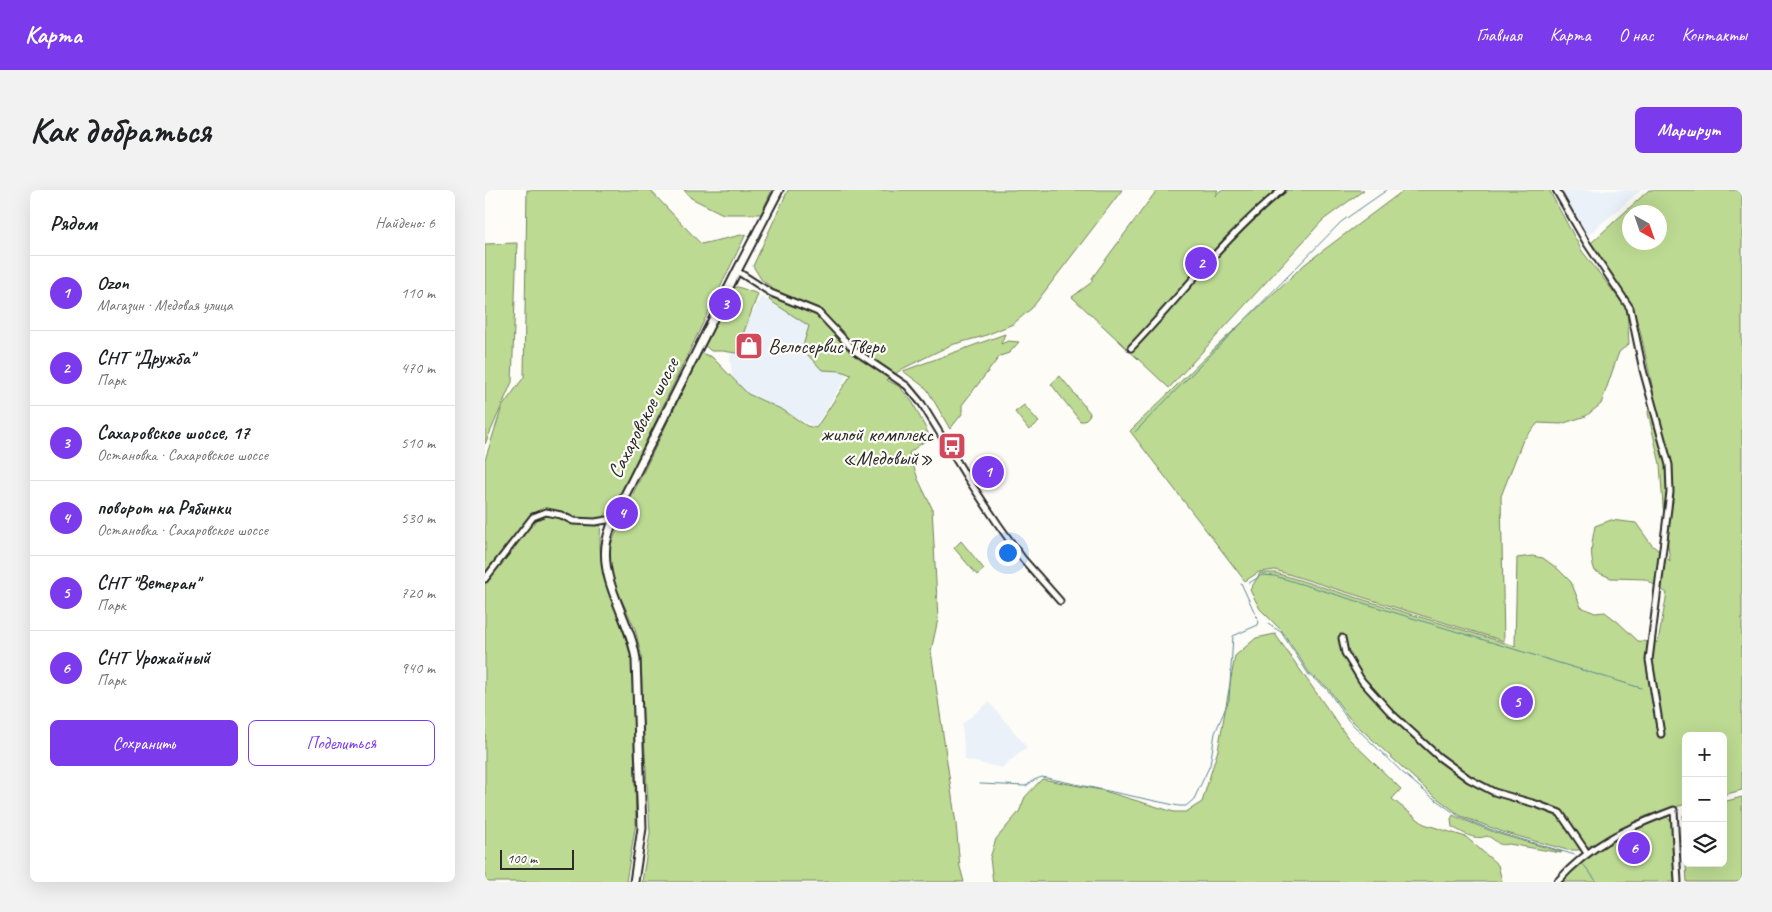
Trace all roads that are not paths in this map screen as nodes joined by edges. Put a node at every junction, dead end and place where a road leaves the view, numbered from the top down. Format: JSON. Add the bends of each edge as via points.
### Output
{"nodes":[{"id":1,"x":779,"y":190,"type":"edge"},
{"id":2,"x":1282,"y":190,"type":"edge"},
{"id":3,"x":1556,"y":190,"type":"edge"},
{"id":4,"x":737,"y":271,"type":"junction"},
{"id":5,"x":1131,"y":348,"type":"dead end"},
{"id":6,"x":613,"y":519,"type":"junction"},
{"id":7,"x":485,"y":579,"type":"edge"},
{"id":8,"x":1060,"y":601,"type":"dead end"},
{"id":9,"x":1343,"y":638,"type":"dead end"},
{"id":10,"x":1661,"y":734,"type":"dead end"},
{"id":11,"x":1587,"y":853,"type":"junction"},
{"id":12,"x":634,"y":882,"type":"edge"},
{"id":13,"x":1557,"y":882,"type":"edge"},
{"id":14,"x":1678,"y":882,"type":"edge"}],
"edges":[{"from":1,"to":4,"type":"main road","name":"Сахаровское шоссе"},
{"from":2,"to":5,"type":"street","via":[[1219,249]]},
{"from":3,"to":10,"type":"street","via":[[1586,242],[1631,308],[1643,370],[1669,465],[1670,492],[1649,660]]},
{"from":4,"to":6,"type":"main road","name":"Сахаровское шоссе"},
{"from":4,"to":8,"type":"street","via":[[771,292],[818,312],[855,351],[907,386],[922,404],[998,524]]},
{"from":6,"to":7,"type":"street","via":[[573,521],[546,512],[533,517]]},
{"from":6,"to":12,"type":"main road","name":"Сахаровское шоссе","via":[[606,544],[607,570],[631,636],[636,660],[643,828]]},
{"from":9,"to":11,"type":"street","via":[[1345,652],[1362,681],[1439,757],[1494,792],[1560,814]]},
{"from":11,"to":13,"type":"street"},
{"from":11,"to":14,"type":"street","via":[[1636,824],[1674,810]]}]}
